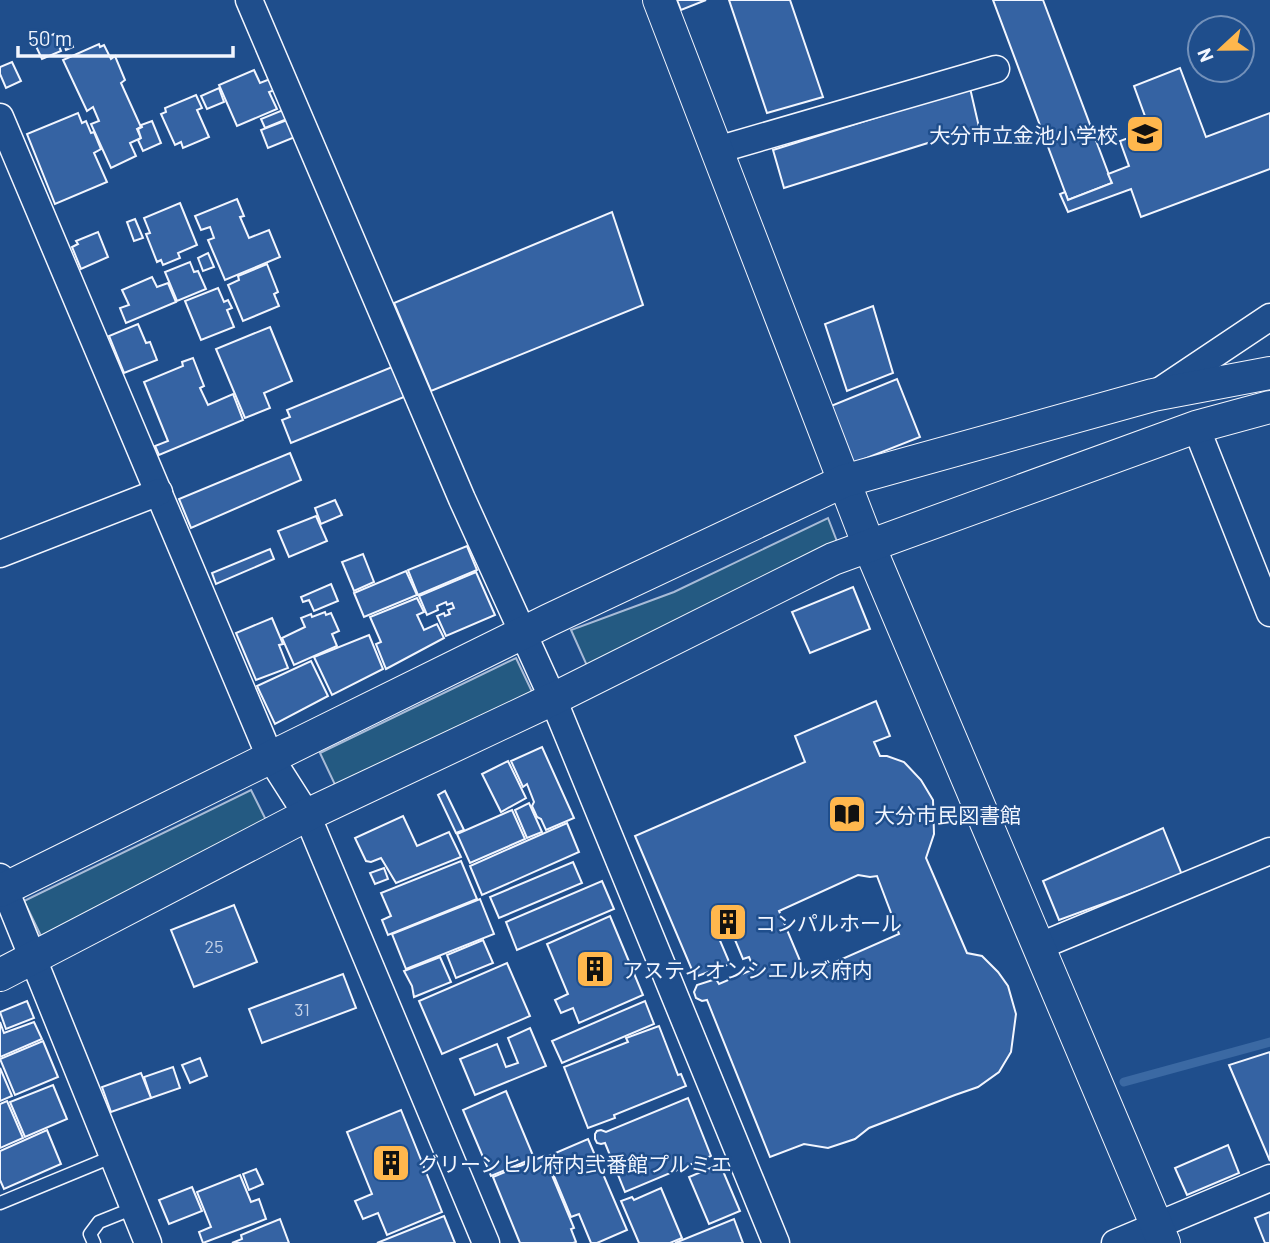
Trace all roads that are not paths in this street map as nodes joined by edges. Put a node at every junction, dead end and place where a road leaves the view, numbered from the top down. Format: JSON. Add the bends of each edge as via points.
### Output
{"nodes":[{"id":1,"x":249,"y":0,"type":"edge"},
{"id":2,"x":659,"y":0,"type":"edge"},
{"id":3,"x":996,"y":69,"type":"dead end"},
{"id":4,"x":0,"y":117,"type":"edge"},
{"id":5,"x":718,"y":150,"type":"junction"},
{"id":6,"x":1270,"y":317,"type":"edge"},
{"id":7,"x":1270,"y":373,"type":"edge"},
{"id":8,"x":1153,"y":395,"type":"junction"},
{"id":9,"x":1270,"y":408,"type":"edge"},
{"id":10,"x":1196,"y":427,"type":"junction"},
{"id":11,"x":844,"y":481,"type":"junction"},
{"id":12,"x":159,"y":492,"type":"junction"},
{"id":13,"x":869,"y":546,"type":"junction"},
{"id":14,"x":0,"y":554,"type":"edge"},
{"id":15,"x":1270,"y":613,"type":"edge"},
{"id":16,"x":523,"y":633,"type":"junction"},
{"id":17,"x":553,"y":699,"type":"junction"},
{"id":18,"x":270,"y":757,"type":"junction"},
{"id":19,"x":306,"y":815,"type":"junction"},
{"id":20,"x":1270,"y":851,"type":"edge"},
{"id":21,"x":2,"y":886,"type":"edge"},
{"id":22,"x":1040,"y":946,"type":"junction"},
{"id":23,"x":33,"y":957,"type":"junction"},
{"id":24,"x":0,"y":975,"type":"edge"},
{"id":25,"x":114,"y":1156,"type":"junction"},
{"id":26,"x":1270,"y":1178,"type":"edge"},
{"id":27,"x":0,"y":1203,"type":"edge"},
{"id":28,"x":134,"y":1208,"type":"junction"},
{"id":29,"x":1160,"y":1234,"type":"edge"},
{"id":30,"x":94,"y":1243,"type":"edge"},
{"id":31,"x":148,"y":1243,"type":"edge"},
{"id":32,"x":486,"y":1243,"type":"edge"},
{"id":33,"x":776,"y":1243,"type":"edge"},
{"id":34,"x":1115,"y":1243,"type":"edge"}],
"edges":[{"from":1,"to":16,"type":"street"},
{"from":2,"to":5,"type":"street"},
{"from":3,"to":5,"type":"street"},
{"from":4,"to":12,"type":"street"},
{"from":5,"to":11,"type":"street"},
{"from":6,"to":8,"type":"street"},
{"from":7,"to":8,"type":"street"},
{"from":8,"to":11,"type":"street"},
{"from":9,"to":10,"type":"street"},
{"from":10,"to":13,"type":"street"},
{"from":10,"to":15,"type":"street"},
{"from":11,"to":13,"type":"street"},
{"from":11,"to":16,"type":"street"},
{"from":12,"to":14,"type":"street"},
{"from":12,"to":18,"type":"street"},
{"from":13,"to":17,"type":"street","via":[[834,559]]},
{"from":13,"to":22,"type":"street"},
{"from":16,"to":17,"type":"street"},
{"from":16,"to":18,"type":"street"},
{"from":17,"to":19,"type":"street"},
{"from":17,"to":33,"type":"street"},
{"from":18,"to":19,"type":"street"},
{"from":18,"to":21,"type":"street"},
{"from":19,"to":23,"type":"street"},
{"from":19,"to":32,"type":"street"},
{"from":20,"to":22,"type":"street"},
{"from":21,"to":23,"type":"street"},
{"from":22,"to":29,"type":"street"},
{"from":23,"to":24,"type":"street"},
{"from":23,"to":25,"type":"street"},
{"from":25,"to":27,"type":"lane"},
{"from":25,"to":28,"type":"street"},
{"from":26,"to":29,"type":"street"},
{"from":28,"to":30,"type":"lane","via":[[99,1222],[90,1234]]},
{"from":28,"to":31,"type":"street"},
{"from":29,"to":34,"type":"street"}]}
